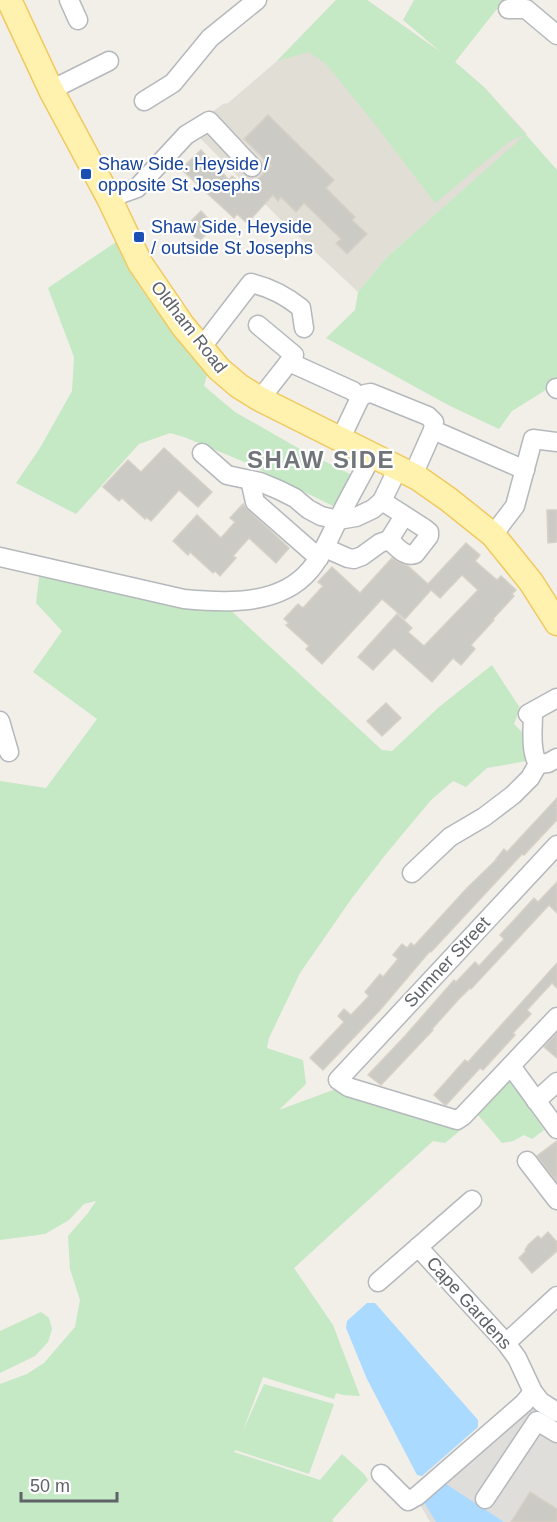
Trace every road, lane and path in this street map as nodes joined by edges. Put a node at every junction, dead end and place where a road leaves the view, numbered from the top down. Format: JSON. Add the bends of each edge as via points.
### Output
{"nodes":[{"id":1,"x":9,"y":0,"type":"edge"},
{"id":2,"x":69,"y":0,"type":"edge"},
{"id":3,"x":257,"y":0,"type":"edge"},
{"id":4,"x":508,"y":9,"type":"dead end"},
{"id":5,"x":78,"y":20,"type":"dead end"},
{"id":6,"x":557,"y":35,"type":"edge"},
{"id":7,"x":109,"y":61,"type":"dead end"},
{"id":8,"x":51,"y":90,"type":"junction"},
{"id":9,"x":144,"y":101,"type":"dead end"},
{"id":10,"x":252,"y":167,"type":"dead end"},
{"id":11,"x":109,"y":198,"type":"junction"},
{"id":12,"x":258,"y":326,"type":"dead end"},
{"id":13,"x":304,"y":328,"type":"dead end"},
{"id":14,"x":201,"y":348,"type":"junction"},
{"id":15,"x":289,"y":362,"type":"junction"},
{"id":16,"x":360,"y":398,"type":"junction"},
{"id":17,"x":260,"y":399,"type":"junction"},
{"id":18,"x":433,"y":430,"type":"junction"},
{"id":19,"x":340,"y":440,"type":"junction"},
{"id":20,"x":557,"y":442,"type":"edge"},
{"id":21,"x":202,"y":453,"type":"dead end"},
{"id":22,"x":372,"y":456,"type":"junction"},
{"id":23,"x":525,"y":470,"type":"junction"},
{"id":24,"x":405,"y":472,"type":"junction"},
{"id":25,"x":250,"y":480,"type":"junction"},
{"id":26,"x":382,"y":501,"type":"junction"},
{"id":27,"x":404,"y":516,"type":"junction"},
{"id":28,"x":338,"y":520,"type":"junction"},
{"id":29,"x":492,"y":535,"type":"junction"},
{"id":30,"x":389,"y":540,"type":"junction"},
{"id":31,"x":322,"y":553,"type":"junction"},
{"id":32,"x":0,"y":557,"type":"edge"},
{"id":33,"x":557,"y":623,"type":"edge"},
{"id":34,"x":557,"y":698,"type":"edge"},
{"id":35,"x":0,"y":721,"type":"edge"},
{"id":36,"x":9,"y":752,"type":"dead end"},
{"id":37,"x":557,"y":758,"type":"edge"},
{"id":38,"x":538,"y":764,"type":"junction"},
{"id":39,"x":557,"y":845,"type":"edge"},
{"id":40,"x":412,"y":873,"type":"dead end"},
{"id":41,"x":557,"y":1017,"type":"edge"},
{"id":42,"x":511,"y":1066,"type":"junction"},
{"id":43,"x":557,"y":1082,"type":"edge"},
{"id":44,"x":536,"y":1101,"type":"junction"},
{"id":45,"x":557,"y":1129,"type":"edge"},
{"id":46,"x":527,"y":1161,"type":"dead end"},
{"id":47,"x":472,"y":1200,"type":"dead end"},
{"id":48,"x":557,"y":1200,"type":"edge"},
{"id":49,"x":418,"y":1247,"type":"junction"},
{"id":50,"x":378,"y":1282,"type":"dead end"},
{"id":51,"x":557,"y":1296,"type":"edge"},
{"id":52,"x":506,"y":1343,"type":"junction"},
{"id":53,"x":533,"y":1392,"type":"junction"},
{"id":54,"x":557,"y":1412,"type":"edge"},
{"id":55,"x":557,"y":1433,"type":"edge"},
{"id":56,"x":381,"y":1474,"type":"dead end"},
{"id":57,"x":485,"y":1499,"type":"dead end"}],
"edges":[{"from":1,"to":8,"type":"main road","name":"Oldham Road"},
{"from":2,"to":5,"type":"street"},
{"from":3,"to":9,"type":"street","via":[[210,38],[173,83]]},
{"from":4,"to":6,"type":"street","via":[[526,9]]},
{"from":7,"to":8,"type":"street"},
{"from":8,"to":11,"type":"main road","name":"Oldham Road"},
{"from":10,"to":11,"type":"street","via":[[209,121],[186,135],[137,188]]},
{"from":11,"to":14,"type":"main road","name":"Oldham Road","via":[[140,262]]},
{"from":12,"to":15,"type":"street","via":[[294,355]]},
{"from":13,"to":14,"type":"street","via":[[301,308],[286,296],[251,283]]},
{"from":14,"to":17,"type":"main road","name":"Oldham Road","via":[[219,369]]},
{"from":15,"to":16,"type":"street","via":[[353,391]]},
{"from":15,"to":17,"type":"street"},
{"from":16,"to":18,"type":"street","via":[[371,393],[428,416],[434,423]]},
{"from":16,"to":19,"type":"street"},
{"from":17,"to":19,"type":"main road","name":"Oldham Road"},
{"from":18,"to":23,"type":"street"},
{"from":18,"to":24,"type":"street"},
{"from":19,"to":22,"type":"main road","name":"Oldham Road"},
{"from":20,"to":23,"type":"street","via":[[533,439]]},
{"from":21,"to":25,"type":"street","via":[[227,475]]},
{"from":22,"to":24,"type":"main road","name":"Oldham Road"},
{"from":22,"to":28,"type":"street"},
{"from":23,"to":29,"type":"street","via":[[515,506]]},
{"from":24,"to":26,"type":"street"},
{"from":24,"to":29,"type":"main road","name":"Oldham Road","via":[[448,499]]},
{"from":25,"to":28,"type":"street","via":[[295,498],[321,516]]},
{"from":25,"to":31,"type":"street","via":[[255,502]]},
{"from":26,"to":27,"type":"street"},
{"from":26,"to":28,"type":"street","via":[[356,517]]},
{"from":27,"to":30,"type":"street"},
{"from":27,"to":30,"type":"street","via":[[427,530],[428,538],[412,555]]},
{"from":28,"to":31,"type":"street"},
{"from":29,"to":33,"type":"main road","name":"Oldham Road","via":[[531,582]]},
{"from":30,"to":31,"type":"street","via":[[354,559]]},
{"from":31,"to":32,"type":"street","via":[[298,582],[267,597],[214,602],[184,599]]},
{"from":34,"to":38,"type":"street","via":[[530,713]]},
{"from":35,"to":36,"type":"street"},
{"from":37,"to":38,"type":"street"},
{"from":38,"to":40,"type":"street","via":[[513,795],[450,837]]},
{"from":39,"to":42,"type":"street","name":"Sumner Street","via":[[338,1080],[348,1087],[457,1120]]},
{"from":41,"to":42,"type":"street"},
{"from":42,"to":44,"type":"street"},
{"from":43,"to":44,"type":"street"},
{"from":44,"to":45,"type":"street"},
{"from":46,"to":48,"type":"street"},
{"from":47,"to":49,"type":"street"},
{"from":49,"to":50,"type":"street"},
{"from":49,"to":52,"type":"street","name":"Cape Gardens"},
{"from":51,"to":52,"type":"street"},
{"from":52,"to":53,"type":"street","name":"Cape Gardens","via":[[518,1358]]},
{"from":53,"to":54,"type":"street"},
{"from":53,"to":56,"type":"street","via":[[478,1444],[408,1501]]},
{"from":55,"to":57,"type":"street","via":[[537,1421]]}]}
